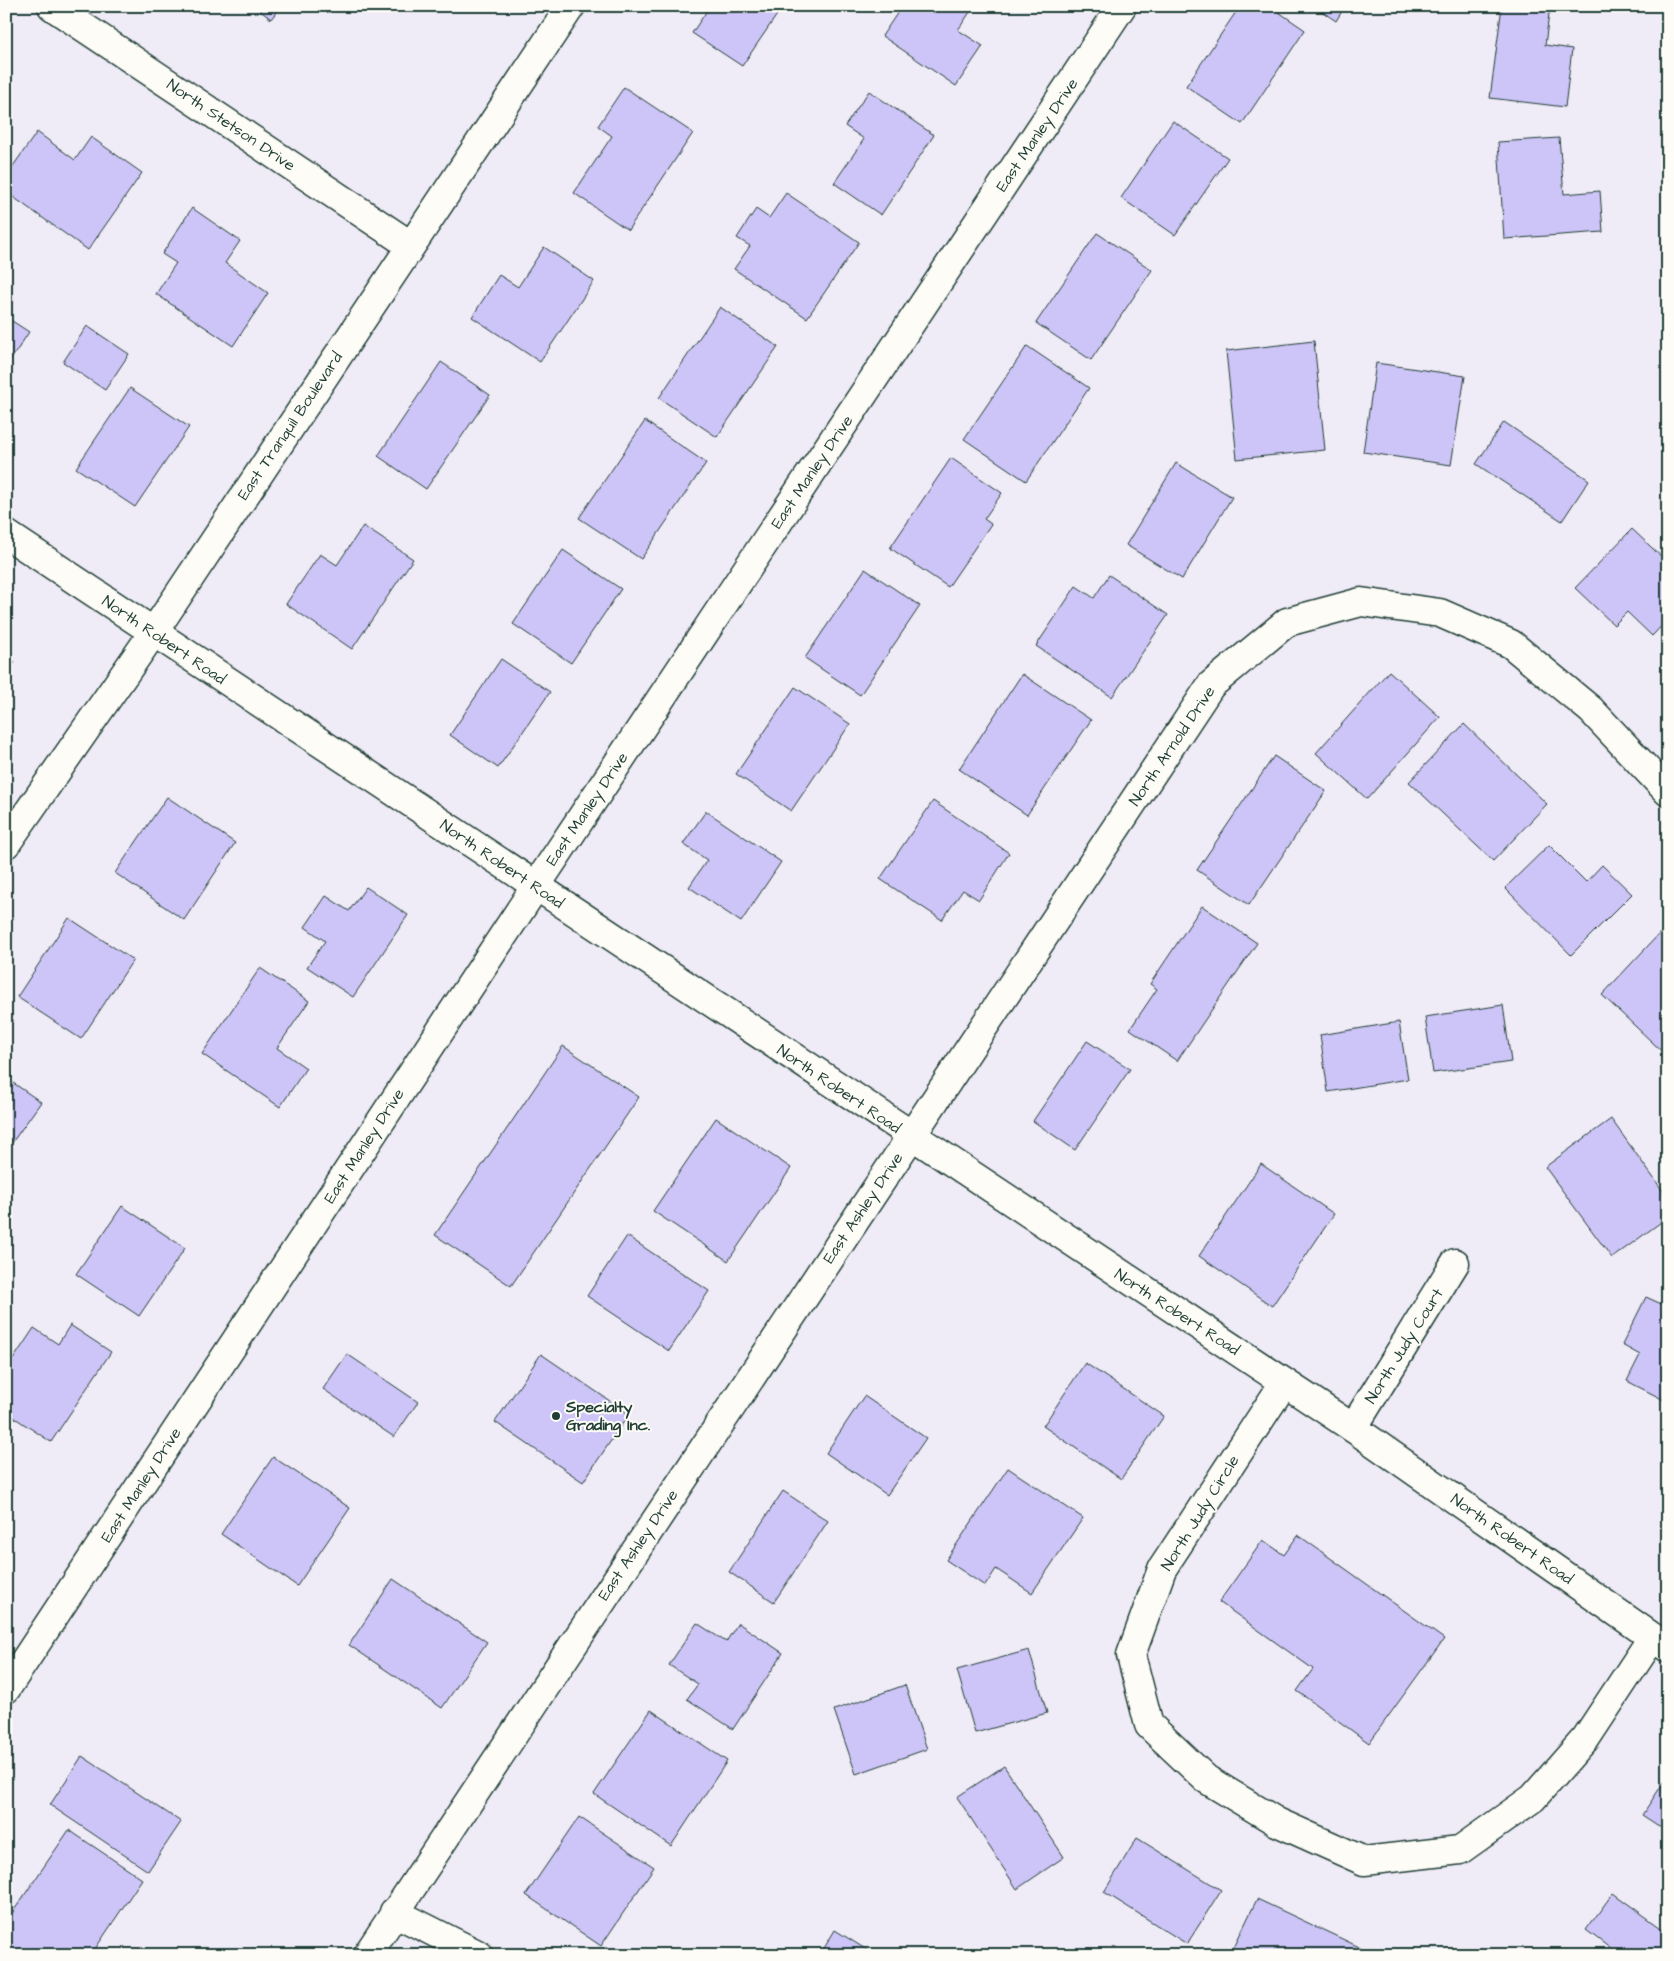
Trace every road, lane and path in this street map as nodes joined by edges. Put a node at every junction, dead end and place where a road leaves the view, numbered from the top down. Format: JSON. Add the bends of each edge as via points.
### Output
{"nodes":[{"id":1,"x":52,"y":6,"type":"edge"},
{"id":2,"x":571,"y":6,"type":"edge"},
{"id":3,"x":1122,"y":6,"type":"edge"},
{"id":4,"x":410,"y":245,"type":"junction"},
{"id":5,"x":6,"y":534,"type":"edge"},
{"id":6,"x":153,"y":633,"type":"junction"},
{"id":7,"x":1668,"y":792,"type":"edge"},
{"id":8,"x":6,"y":844,"type":"edge"},
{"id":9,"x":536,"y":886,"type":"junction"},
{"id":10,"x":910,"y":1137,"type":"junction"},
{"id":11,"x":1455,"y":1263,"type":"dead end"},
{"id":12,"x":1284,"y":1382,"type":"junction"},
{"id":13,"x":1353,"y":1428,"type":"junction"},
{"id":14,"x":1660,"y":1643,"type":"edge"},
{"id":15,"x":6,"y":1689,"type":"edge"},
{"id":16,"x":394,"y":1912,"type":"junction"},
{"id":17,"x":367,"y":1955,"type":"edge"},
{"id":18,"x":479,"y":1955,"type":"edge"}],
"edges":[{"from":1,"to":4,"type":"street","name":"North Stetson Drive"},
{"from":2,"to":4,"type":"street","name":"East Tranquil Boulevard"},
{"from":3,"to":9,"type":"street","name":"East Manley Drive"},
{"from":4,"to":6,"type":"street","name":"East Tranquil Boulevard"},
{"from":5,"to":6,"type":"street","name":"North Robert Road"},
{"from":6,"to":8,"type":"street","name":"East Tranquil Boulevard"},
{"from":6,"to":9,"type":"street","name":"North Robert Road"},
{"from":7,"to":10,"type":"street","name":"North Arnold Drive","via":[[1591,710],[1511,644],[1440,613],[1361,602],[1287,622],[1211,685]]},
{"from":9,"to":10,"type":"street","name":"North Robert Road"},
{"from":9,"to":15,"type":"street","name":"East Manley Drive"},
{"from":10,"to":12,"type":"street","name":"North Robert Road"},
{"from":10,"to":16,"type":"street","name":"East Ashley Drive"},
{"from":11,"to":13,"type":"street","name":"North Judy Court"},
{"from":12,"to":13,"type":"street","name":"North Robert Road"},
{"from":12,"to":14,"type":"street","name":"North Judy Circle","via":[[1162,1570],[1131,1655],[1149,1725],[1206,1779],[1277,1822],[1364,1861],[1460,1850],[1533,1798],[1586,1738]]},
{"from":13,"to":14,"type":"street","name":"North Robert Road"},
{"from":16,"to":17,"type":"street","name":"East Ashley Drive"},
{"from":16,"to":18,"type":"street"}]}
